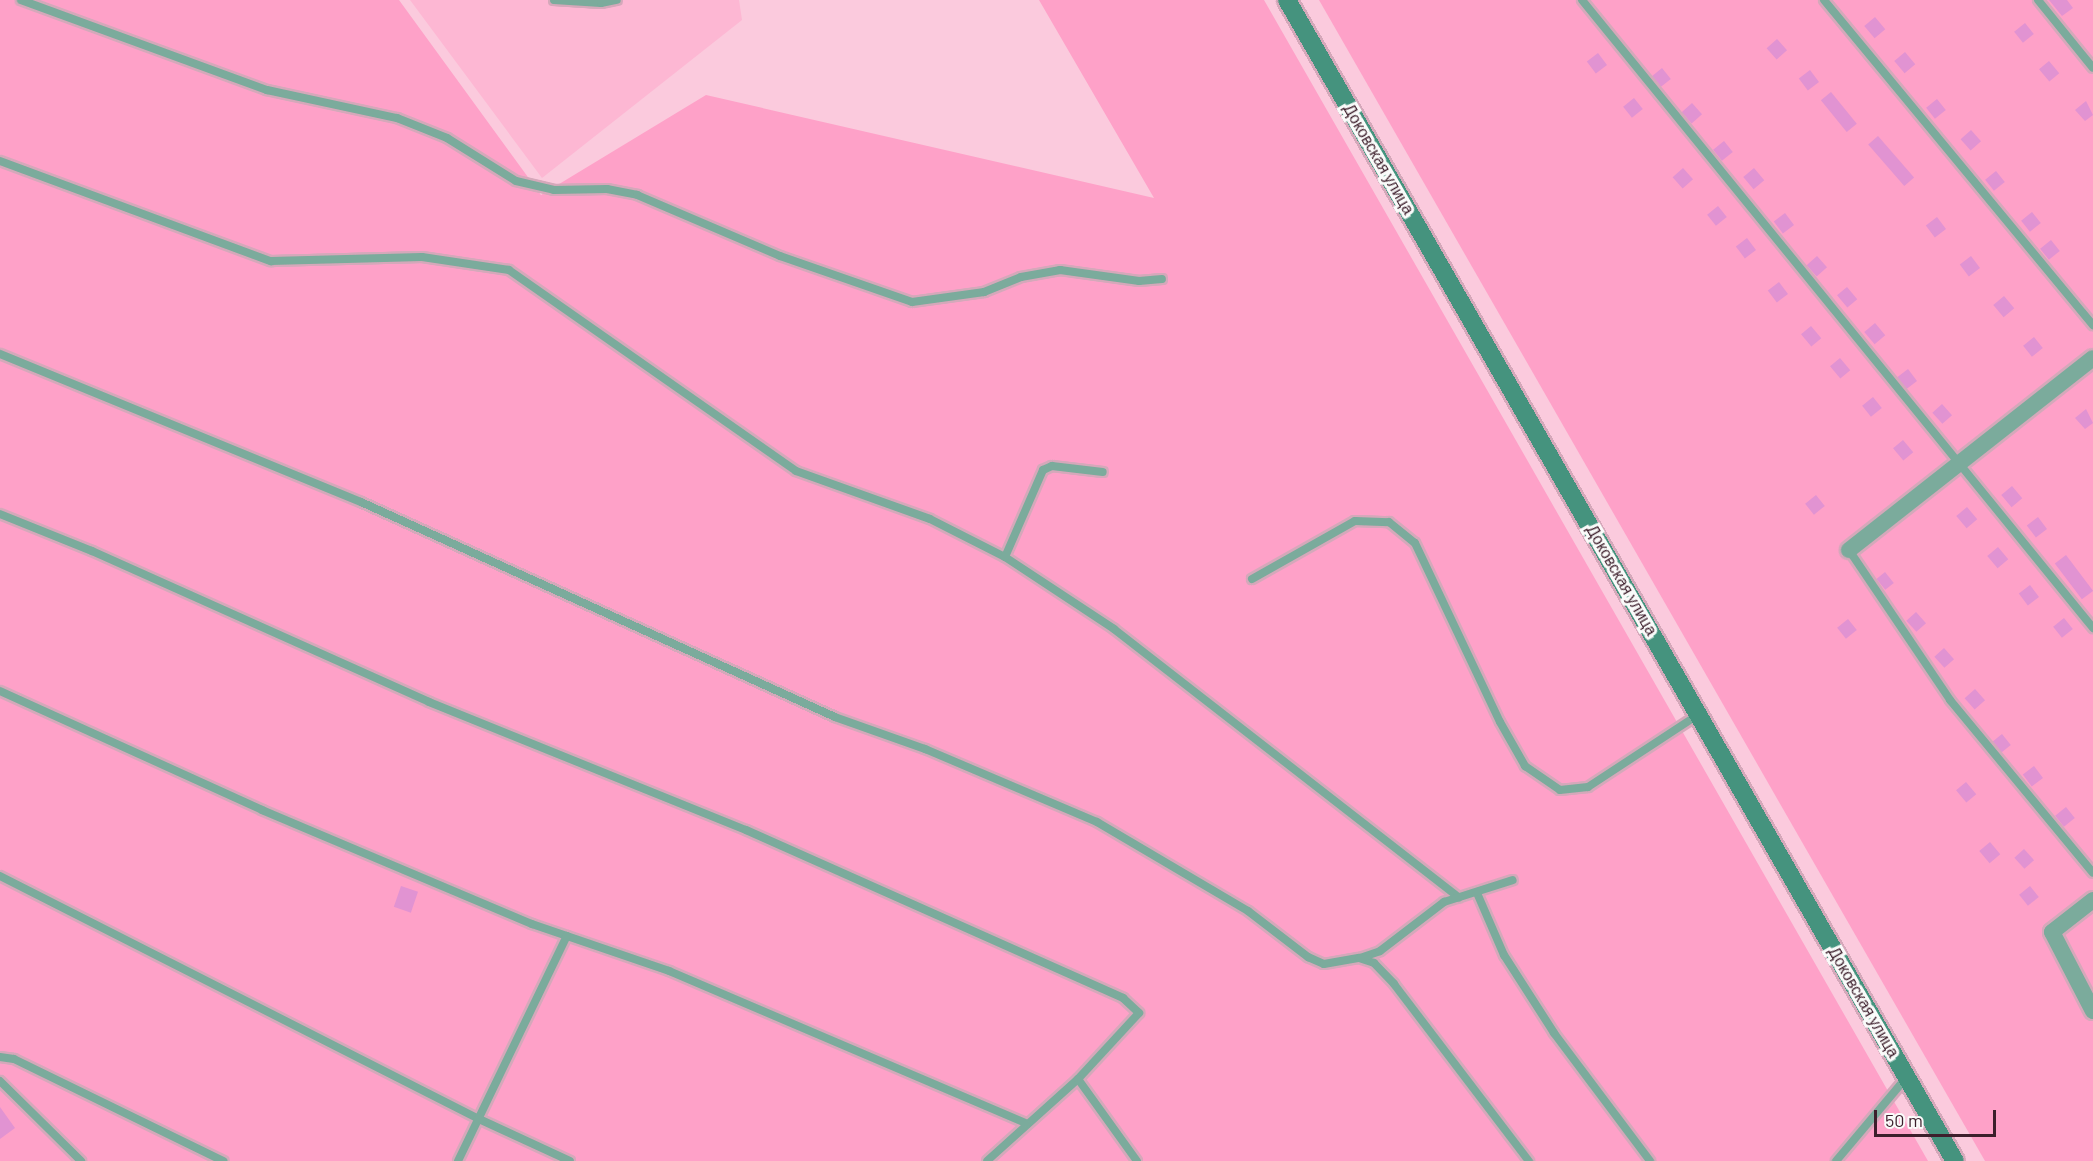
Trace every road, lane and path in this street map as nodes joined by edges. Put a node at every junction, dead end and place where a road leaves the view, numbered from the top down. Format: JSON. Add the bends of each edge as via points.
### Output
{"nodes":[{"id":1,"x":21,"y":0,"type":"edge"},
{"id":2,"x":554,"y":0,"type":"edge"},
{"id":3,"x":617,"y":0,"type":"edge"},
{"id":4,"x":1287,"y":0,"type":"edge"},
{"id":5,"x":1582,"y":0,"type":"edge"},
{"id":6,"x":1824,"y":0,"type":"edge"},
{"id":7,"x":2038,"y":0,"type":"edge"},
{"id":8,"x":2093,"y":68,"type":"edge"},
{"id":9,"x":0,"y":161,"type":"edge"},
{"id":10,"x":1162,"y":279,"type":"dead end"},
{"id":11,"x":2093,"y":325,"type":"edge"},
{"id":12,"x":0,"y":354,"type":"edge"},
{"id":13,"x":2093,"y":358,"type":"edge"},
{"id":14,"x":1958,"y":465,"type":"junction"},
{"id":15,"x":1103,"y":472,"type":"dead end"},
{"id":16,"x":0,"y":514,"type":"edge"},
{"id":17,"x":1849,"y":550,"type":"joint"},
{"id":18,"x":1005,"y":557,"type":"junction"},
{"id":19,"x":1252,"y":579,"type":"dead end"},
{"id":20,"x":2093,"y":628,"type":"edge"},
{"id":21,"x":0,"y":691,"type":"edge"},
{"id":22,"x":1700,"y":714,"type":"junction"},
{"id":23,"x":2093,"y":873,"type":"edge"},
{"id":24,"x":0,"y":876,"type":"edge"},
{"id":25,"x":1513,"y":880,"type":"dead end"},
{"id":26,"x":1477,"y":893,"type":"junction"},
{"id":27,"x":1459,"y":898,"type":"junction"},
{"id":28,"x":2093,"y":900,"type":"edge"},
{"id":29,"x":567,"y":936,"type":"junction"},
{"id":30,"x":1359,"y":958,"type":"junction"},
{"id":31,"x":2093,"y":1011,"type":"edge"},
{"id":32,"x":0,"y":1057,"type":"edge"},
{"id":33,"x":1907,"y":1078,"type":"junction"},
{"id":34,"x":1078,"y":1079,"type":"junction"},
{"id":35,"x":0,"y":1081,"type":"edge"},
{"id":36,"x":479,"y":1119,"type":"junction"},
{"id":37,"x":1027,"y":1124,"type":"junction"},
{"id":38,"x":81,"y":1161,"type":"edge"},
{"id":39,"x":223,"y":1161,"type":"edge"},
{"id":40,"x":458,"y":1161,"type":"edge"},
{"id":41,"x":570,"y":1161,"type":"edge"},
{"id":42,"x":987,"y":1161,"type":"edge"},
{"id":43,"x":1137,"y":1161,"type":"edge"},
{"id":44,"x":1529,"y":1161,"type":"edge"},
{"id":45,"x":1650,"y":1161,"type":"edge"},
{"id":46,"x":1836,"y":1161,"type":"edge"},
{"id":47,"x":1955,"y":1161,"type":"edge"}],
"edges":[{"from":1,"to":10,"type":"lane","via":[[267,90],[397,118],[447,138],[516,181],[554,189],[607,189],[637,195],[780,256],[912,302],[984,292],[1021,277],[1060,270],[1139,281]]},
{"from":2,"to":3,"type":"lane"},
{"from":4,"to":22,"type":"street","name":"Доковская улица"},
{"from":5,"to":14,"type":"lane"},
{"from":6,"to":11,"type":"lane"},
{"from":7,"to":8,"type":"lane"},
{"from":9,"to":18,"type":"lane","via":[[271,261],[422,257],[509,270],[796,471],[930,519]]},
{"from":12,"to":30,"type":"lane","via":[[361,502],[835,717],[925,749],[1097,822],[1248,911],[1308,957],[1324,964]]},
{"from":13,"to":14,"type":"street"},
{"from":14,"to":17,"type":"street"},
{"from":14,"to":20,"type":"lane"},
{"from":15,"to":18,"type":"lane","via":[[1052,466],[1043,470]]},
{"from":16,"to":34,"type":"lane","via":[[92,551],[429,702],[746,830],[1124,998],[1139,1013]]},
{"from":17,"to":23,"type":"lane","via":[[1950,700]]},
{"from":18,"to":27,"type":"lane","via":[[1114,629]]},
{"from":19,"to":22,"type":"lane","via":[[1355,521],[1389,522],[1415,543],[1525,766],[1560,790],[1588,787]]},
{"from":21,"to":29,"type":"lane","via":[[262,810]]},
{"from":22,"to":33,"type":"street","name":"Доковская улица"},
{"from":24,"to":36,"type":"lane"},
{"from":25,"to":26,"type":"lane"},
{"from":26,"to":27,"type":"lane"},
{"from":26,"to":45,"type":"lane","via":[[1504,955],[1554,1033]]},
{"from":27,"to":30,"type":"lane","via":[[1444,903],[1380,951]]},
{"from":28,"to":31,"type":"street","via":[[2052,932]]},
{"from":29,"to":36,"type":"lane"},
{"from":29,"to":37,"type":"lane","via":[[669,971]]},
{"from":30,"to":44,"type":"lane","via":[[1374,963],[1394,984]]},
{"from":32,"to":39,"type":"lane","via":[[14,1059]]},
{"from":33,"to":46,"type":"lane"},
{"from":33,"to":47,"type":"street","name":"Доковская улица"},
{"from":34,"to":37,"type":"lane"},
{"from":34,"to":43,"type":"lane"},
{"from":35,"to":38,"type":"lane"},
{"from":36,"to":40,"type":"lane"},
{"from":36,"to":41,"type":"lane"},
{"from":37,"to":42,"type":"lane"}]}
